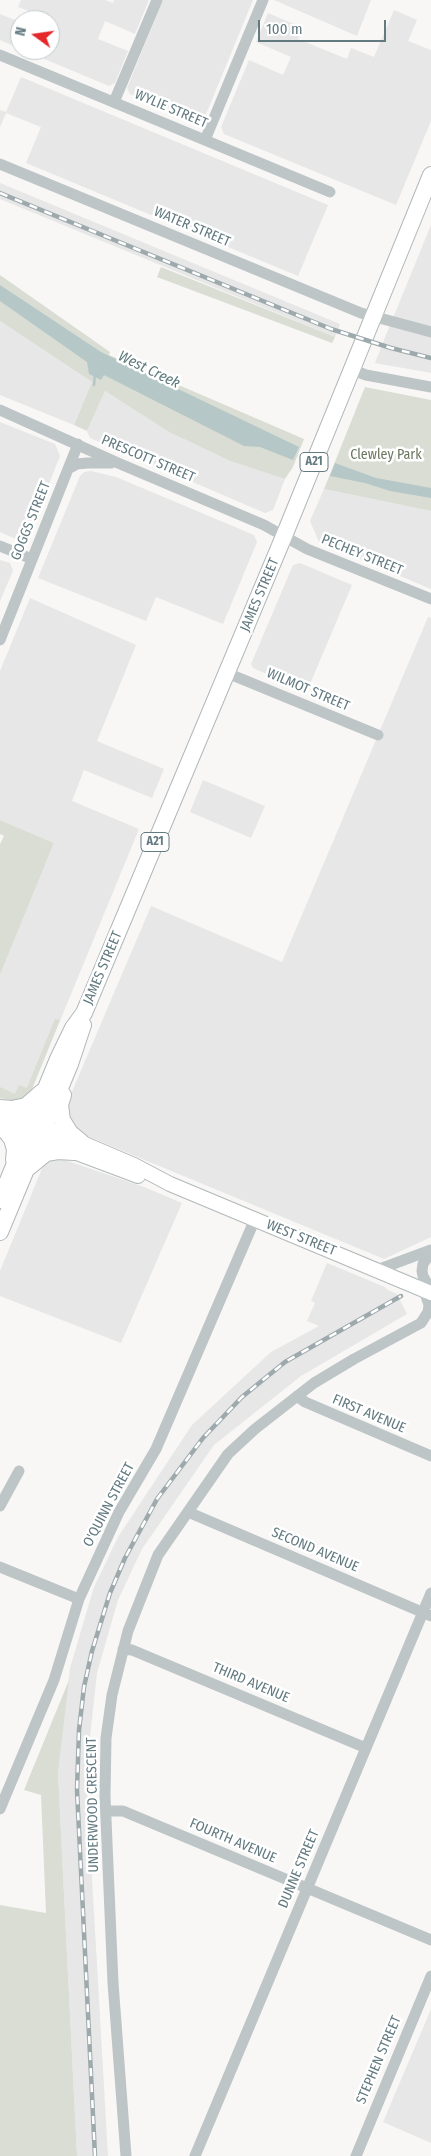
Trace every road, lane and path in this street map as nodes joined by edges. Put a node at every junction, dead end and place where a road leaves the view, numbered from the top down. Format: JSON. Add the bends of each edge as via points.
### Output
{"nodes":[{"id":1,"x":157,"y":0,"type":"edge"},
{"id":2,"x":263,"y":0,"type":"edge"},
{"id":3,"x":0,"y":55,"type":"edge"},
{"id":4,"x":114,"y":102,"type":"junction"},
{"id":5,"x":205,"y":140,"type":"junction"},
{"id":6,"x":0,"y":164,"type":"edge"},
{"id":7,"x":431,"y":175,"type":"edge"},
{"id":8,"x":330,"y":192,"type":"dead end"},
{"id":9,"x":372,"y":316,"type":"junction"},
{"id":10,"x":431,"y":332,"type":"edge"},
{"id":11,"x":350,"y":370,"type":"junction"},
{"id":12,"x":431,"y":387,"type":"edge"},
{"id":13,"x":0,"y":410,"type":"edge"},
{"id":14,"x":78,"y":444,"type":"junction"},
{"id":15,"x":118,"y":463,"type":"junction"},
{"id":16,"x":68,"y":469,"type":"junction"},
{"id":17,"x":284,"y":536,"type":"junction"},
{"id":18,"x":0,"y":546,"type":"edge"},
{"id":19,"x":32,"y":559,"type":"junction"},
{"id":20,"x":431,"y":599,"type":"edge"},
{"id":21,"x":0,"y":640,"type":"edge"},
{"id":22,"x":227,"y":672,"type":"junction"},
{"id":23,"x":378,"y":735,"type":"dead end"},
{"id":24,"x":84,"y":1013,"type":"junction"},
{"id":25,"x":67,"y":1071,"type":"junction"},
{"id":26,"x":45,"y":1088,"type":"junction"},
{"id":27,"x":0,"y":1108,"type":"edge"},
{"id":28,"x":0,"y":1123,"type":"edge"},
{"id":29,"x":35,"y":1130,"type":"junction"},
{"id":30,"x":77,"y":1147,"type":"junction"},
{"id":31,"x":19,"y":1169,"type":"junction"},
{"id":32,"x":0,"y":1200,"type":"edge"},
{"id":33,"x":255,"y":1220,"type":"junction"},
{"id":34,"x":0,"y":1232,"type":"edge"},
{"id":35,"x":431,"y":1251,"type":"edge"},
{"id":36,"x":377,"y":1270,"type":"junction"},
{"id":37,"x":428,"y":1292,"type":"edge"},
{"id":38,"x":296,"y":1396,"type":"junction"},
{"id":39,"x":431,"y":1456,"type":"edge"},
{"id":40,"x":19,"y":1470,"type":"dead end"},
{"id":41,"x":0,"y":1506,"type":"edge"},
{"id":42,"x":188,"y":1512,"type":"junction"},
{"id":43,"x":0,"y":1567,"type":"edge"},
{"id":44,"x":431,"y":1593,"type":"edge"},
{"id":45,"x":79,"y":1599,"type":"junction"},
{"id":46,"x":427,"y":1614,"type":"edge"},
{"id":47,"x":123,"y":1649,"type":"junction"},
{"id":48,"x":366,"y":1748,"type":"junction"},
{"id":49,"x":0,"y":1810,"type":"edge"},
{"id":50,"x":106,"y":1811,"type":"junction"},
{"id":51,"x":307,"y":1888,"type":"junction"},
{"id":52,"x":431,"y":1940,"type":"edge"},
{"id":53,"x":431,"y":1976,"type":"edge"},
{"id":54,"x":126,"y":2156,"type":"edge"},
{"id":55,"x":195,"y":2156,"type":"edge"},
{"id":56,"x":356,"y":2156,"type":"edge"}],
"edges":[{"from":1,"to":4,"type":"street"},
{"from":2,"to":5,"type":"street"},
{"from":3,"to":4,"type":"street","name":"WYLIE STREET"},
{"from":4,"to":5,"type":"street","name":"WYLIE STREET"},
{"from":5,"to":8,"type":"street","name":"WYLIE STREET"},
{"from":6,"to":9,"type":"street","name":"WATER STREET"},
{"from":7,"to":9,"type":"highway","name":"JAMES STREET","number":"A21"},
{"from":9,"to":10,"type":"street","name":"WATER STREET"},
{"from":9,"to":11,"type":"highway","name":"JAMES STREET","number":"A21"},
{"from":11,"to":12,"type":"street"},
{"from":11,"to":17,"type":"highway","name":"JAMES STREET","number":"A21"},
{"from":13,"to":14,"type":"street","name":"PRESCOTT STREET"},
{"from":14,"to":15,"type":"street","name":"PRESCOTT STREET"},
{"from":14,"to":16,"type":"street","name":"GOGGS STREET"},
{"from":15,"to":16,"type":"street","via":[[86,463]]},
{"from":15,"to":17,"type":"street","name":"PRESCOTT STREET"},
{"from":16,"to":19,"type":"street","name":"GOGGS STREET"},
{"from":17,"to":20,"type":"street","name":"PECHEY STREET","via":[[307,549]]},
{"from":17,"to":22,"type":"highway","name":"JAMES STREET","number":"A21"},
{"from":18,"to":19,"type":"street"},
{"from":19,"to":21,"type":"street","name":"GOGGS STREET"},
{"from":22,"to":23,"type":"street","name":"WILMOT STREET"},
{"from":22,"to":24,"type":"highway","name":"JAMES STREET","number":"A21"},
{"from":24,"to":25,"type":"highway","name":"JAMES STREET","number":"A21","via":[[82,1030]]},
{"from":24,"to":26,"type":"highway","name":"JAMES STREET","number":"A21","via":[[73,1028]]},
{"from":25,"to":29,"type":"highway","name":"JAMES STREET","number":"A21"},
{"from":25,"to":30,"type":"highway","via":[[60,1114]]},
{"from":26,"to":27,"type":"highway","via":[[26,1106]]},
{"from":26,"to":29,"type":"highway","name":"JAMES STREET","number":"A21"},
{"from":27,"to":29,"type":"main road","name":"WEST STREET"},
{"from":28,"to":29,"type":"main road","name":"WEST STREET"},
{"from":28,"to":31,"type":"highway","via":[[12,1138]]},
{"from":29,"to":30,"type":"main road","name":"WEST STREET"},
{"from":29,"to":31,"type":"highway","name":"JAMES STREET","number":"A21"},
{"from":30,"to":31,"type":"highway","via":[[46,1153]]},
{"from":30,"to":33,"type":"main road","name":"WEST STREET","via":[[136,1175],[170,1184]]},
{"from":31,"to":32,"type":"highway","name":"JAMES STREET","number":"A21"},
{"from":31,"to":34,"type":"highway","name":"JAMES STREET","number":"A21"},
{"from":33,"to":36,"type":"main road","name":"WEST STREET"},
{"from":33,"to":45,"type":"street","name":"O'QUINN STREET","via":[[156,1450],[119,1512]]},
{"from":35,"to":36,"type":"street"},
{"from":35,"to":37,"type":"street","name":"UNDERWOOD CRESCENT","via":[[422,1271]]},
{"from":36,"to":37,"type":"main road","name":"WEST STREET"},
{"from":37,"to":38,"type":"street","name":"UNDERWOOD CRESCENT","via":[[428,1312],[421,1323]]},
{"from":38,"to":39,"type":"street","name":"FIRST AVENUE"},
{"from":38,"to":42,"type":"street","name":"UNDERWOOD CRESCENT","via":[[228,1454]]},
{"from":40,"to":41,"type":"street"},
{"from":42,"to":46,"type":"street","name":"SECOND AVENUE"},
{"from":42,"to":47,"type":"street","name":"UNDERWOOD CRESCENT","via":[[158,1555]]},
{"from":43,"to":45,"type":"street"},
{"from":44,"to":46,"type":"street","name":"DUNNE STREET"},
{"from":45,"to":49,"type":"street","name":"O'QUINN STREET","via":[[54,1680]]},
{"from":46,"to":48,"type":"street","name":"DUNNE STREET"},
{"from":47,"to":48,"type":"street","name":"THIRD AVENUE"},
{"from":47,"to":50,"type":"street","name":"UNDERWOOD CRESCENT","via":[[106,1738]]},
{"from":48,"to":51,"type":"street","name":"DUNNE STREET"},
{"from":50,"to":51,"type":"street","name":"FOURTH AVENUE","via":[[123,1811]]},
{"from":50,"to":54,"type":"street","name":"UNDERWOOD CRESCENT","via":[[113,1983]]},
{"from":51,"to":52,"type":"street","name":"FOURTH AVENUE"},
{"from":51,"to":55,"type":"street","name":"DUNNE STREET"},
{"from":53,"to":56,"type":"street","name":"STEPHEN STREET"}]}
